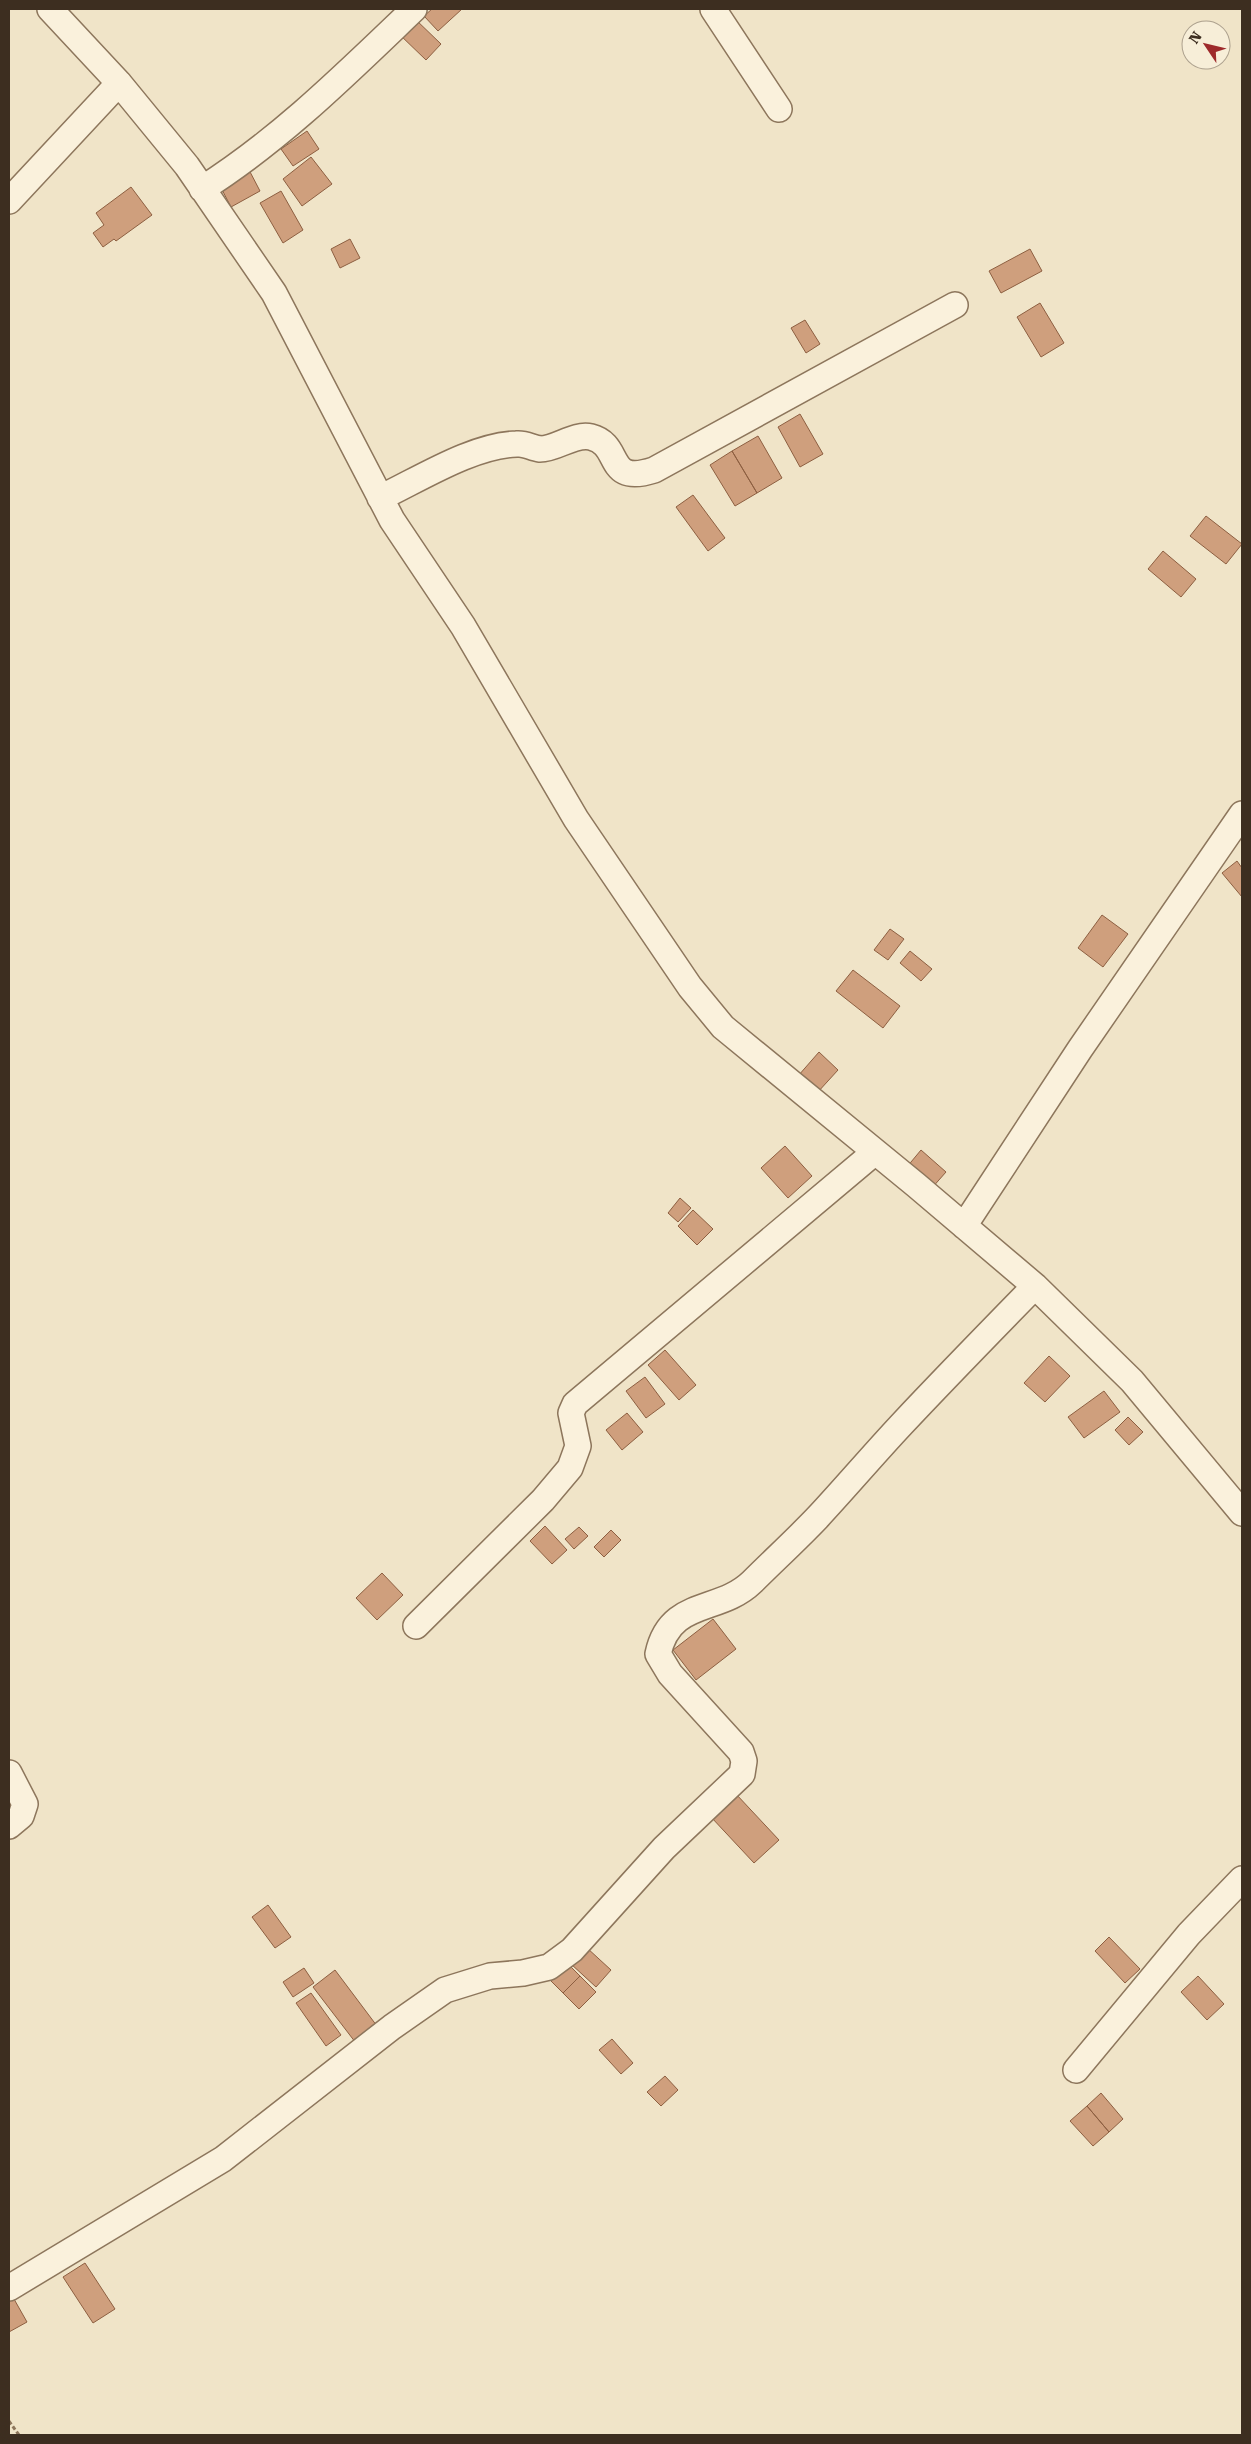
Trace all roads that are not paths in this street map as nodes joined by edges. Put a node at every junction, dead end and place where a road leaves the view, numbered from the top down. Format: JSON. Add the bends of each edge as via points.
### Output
{"nodes":[{"id":1,"x":50,"y":9,"type":"edge"},
{"id":2,"x":414,"y":9,"type":"edge"},
{"id":3,"x":713,"y":9,"type":"edge"},
{"id":4,"x":119,"y":83,"type":"junction"},
{"id":5,"x":779,"y":109,"type":"dead end"},
{"id":6,"x":202,"y":189,"type":"junction"},
{"id":7,"x":9,"y":202,"type":"edge"},
{"id":8,"x":956,"y":305,"type":"dead end"},
{"id":9,"x":380,"y":498,"type":"junction"},
{"id":10,"x":1242,"y":814,"type":"edge"},
{"id":11,"x":875,"y":1152,"type":"junction"},
{"id":12,"x":964,"y":1226,"type":"junction"},
{"id":13,"x":1035,"y":1286,"type":"junction"},
{"id":14,"x":1242,"y":1513,"type":"edge"},
{"id":15,"x":416,"y":1626,"type":"dead end"},
{"id":16,"x":9,"y":1773,"type":"edge"},
{"id":17,"x":9,"y":1826,"type":"edge"},
{"id":18,"x":1242,"y":1879,"type":"edge"},
{"id":19,"x":1076,"y":2070,"type":"dead end"},
{"id":20,"x":9,"y":2288,"type":"edge"}],
"edges":[{"from":1,"to":4,"type":"street"},
{"from":2,"to":6,"type":"street","via":[[317,102],[243,163]]},
{"from":3,"to":5,"type":"street"},
{"from":4,"to":6,"type":"street"},
{"from":4,"to":7,"type":"street"},
{"from":6,"to":9,"type":"street","via":[[274,293]]},
{"from":8,"to":9,"type":"street","via":[[654,470],[638,475],[628,474],[603,443],[582,436],[540,449],[520,443],[500,445],[462,459]]},
{"from":9,"to":11,"type":"street","via":[[463,626],[576,819],[690,987],[723,1027]]},
{"from":10,"to":12,"type":"street","via":[[1080,1048]]},
{"from":11,"to":12,"type":"street"},
{"from":11,"to":15,"type":"street","via":[[575,1404],[571,1413],[578,1446],[570,1468],[543,1500]]},
{"from":12,"to":13,"type":"street"},
{"from":13,"to":14,"type":"street","via":[[1132,1381]]},
{"from":13,"to":20,"type":"street","via":[[815,1520],[749,1585],[686,1612],[669,1627],[658,1654],[670,1674],[740,1752],[744,1761],[742,1774],[664,1848],[572,1950],[549,1966],[523,1973],[490,1976],[445,1990],[392,2027],[223,2159]]},
{"from":16,"to":17,"type":"street","via":[[25,1804],[21,1816]]},
{"from":18,"to":19,"type":"street","via":[[1189,1934]]}]}
